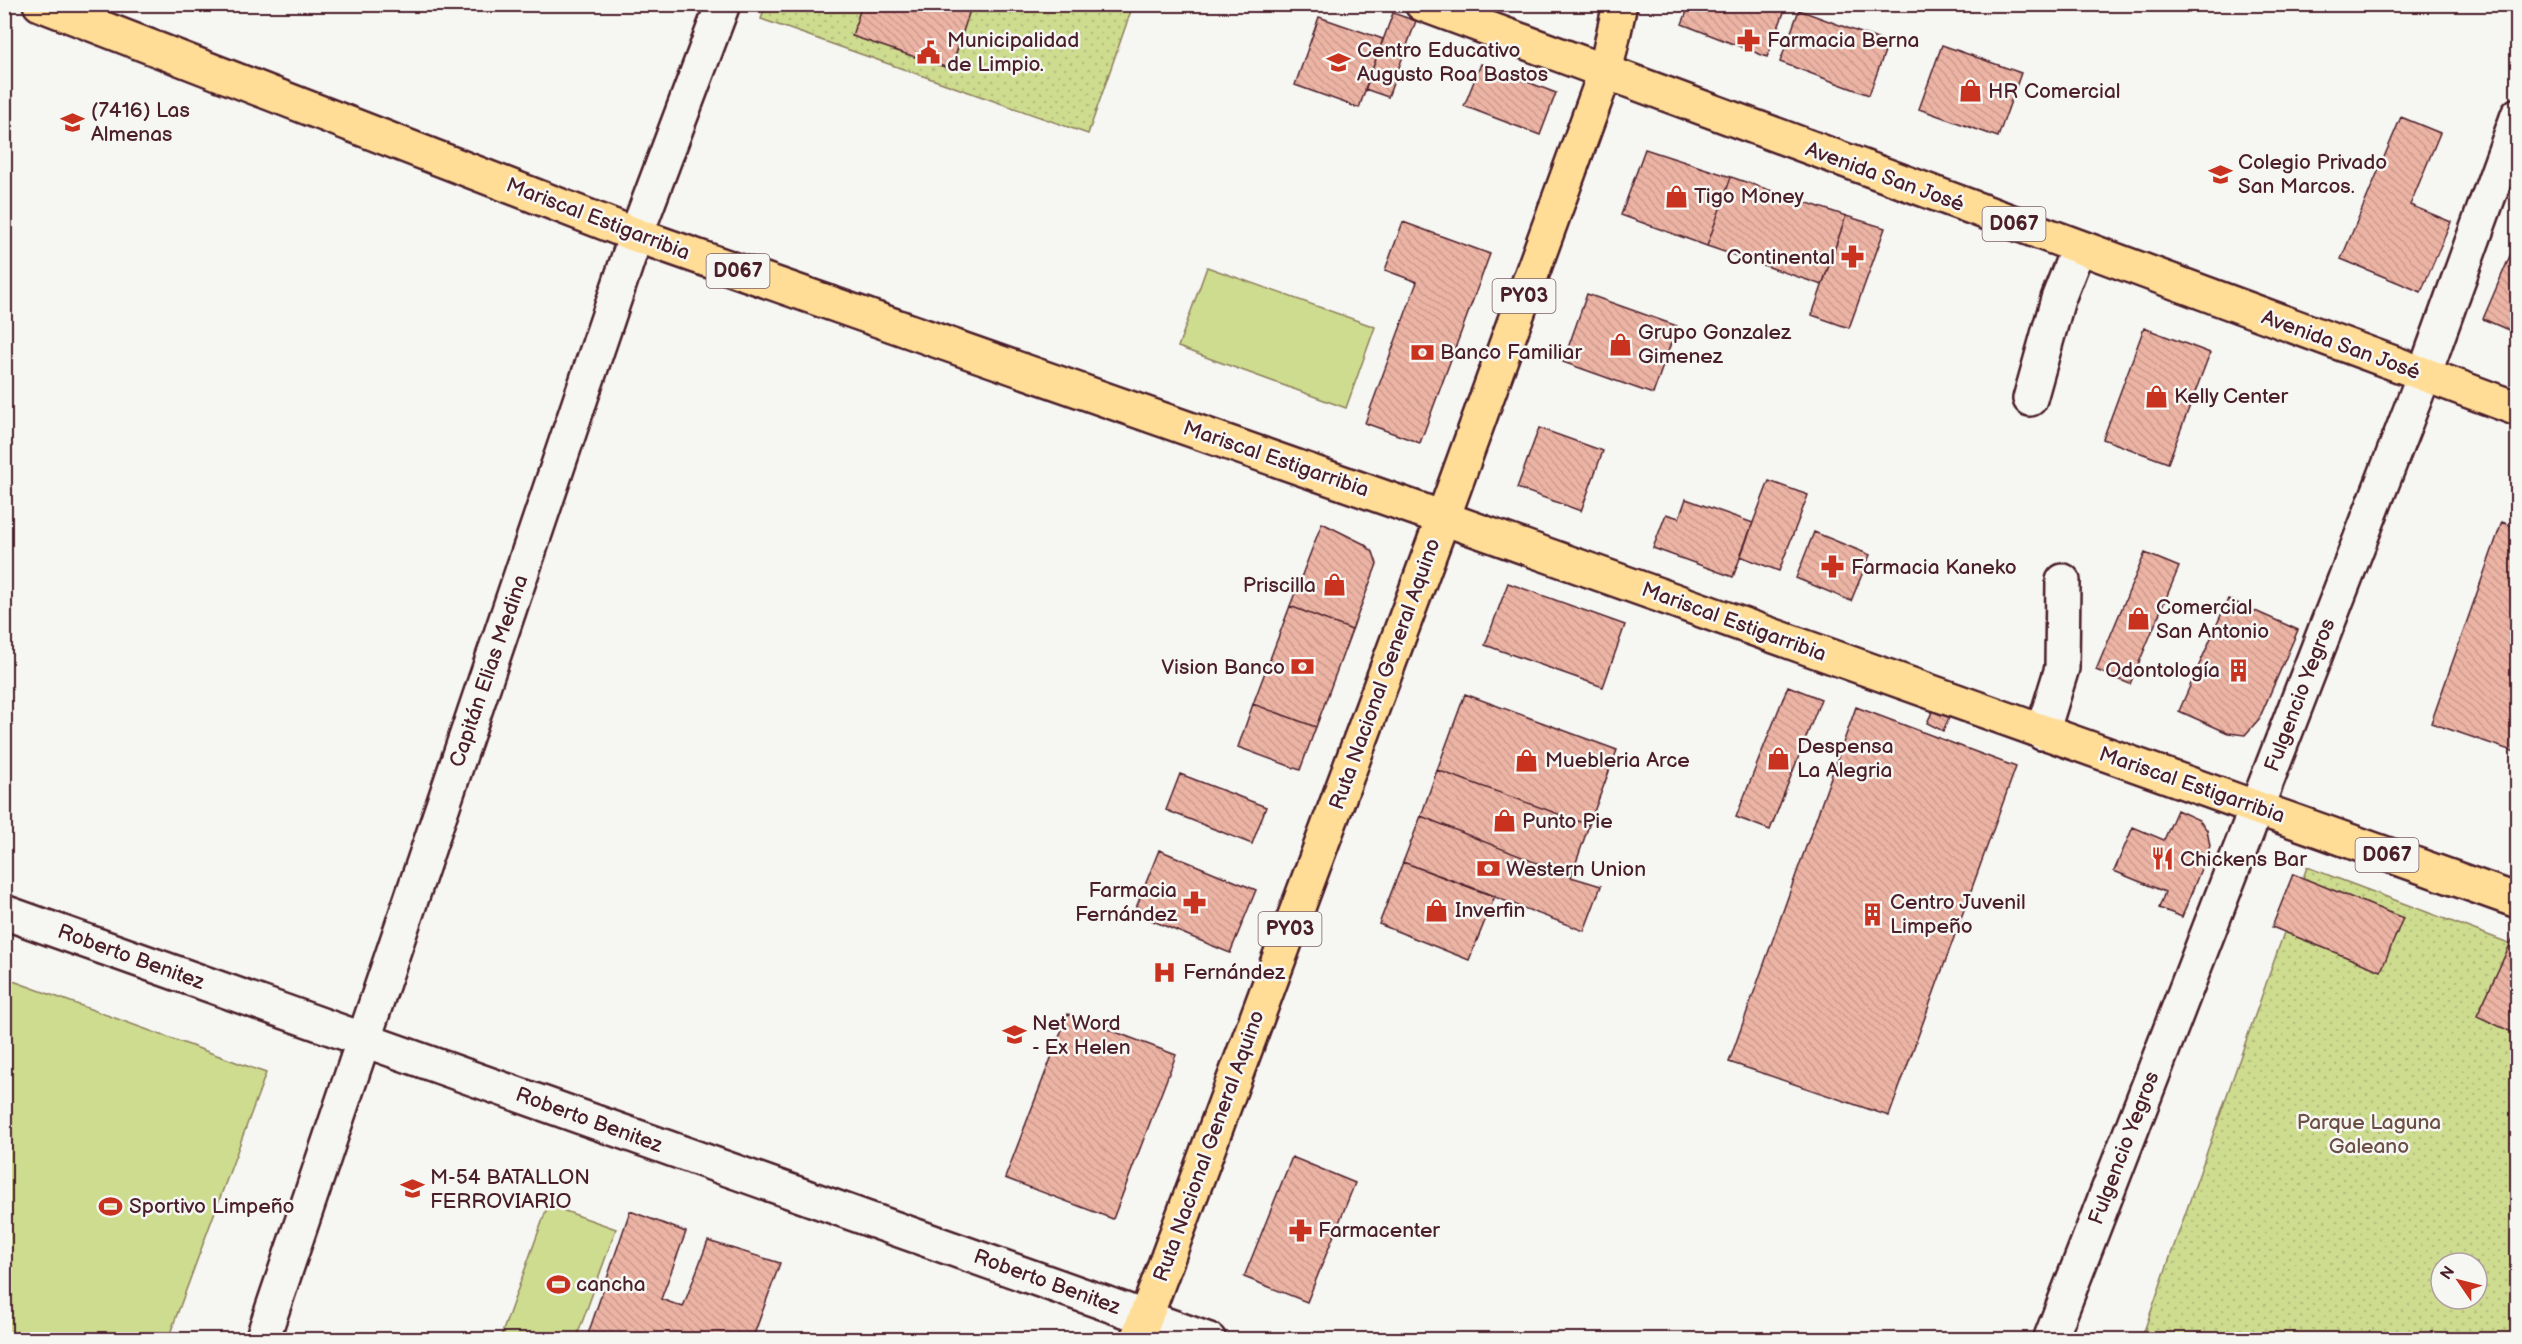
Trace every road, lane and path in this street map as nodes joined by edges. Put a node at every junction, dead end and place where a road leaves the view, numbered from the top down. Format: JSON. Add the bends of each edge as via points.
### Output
{"nodes":[{"id":1,"x":40,"y":4,"type":"edge"},
{"id":2,"x":723,"y":4,"type":"edge"},
{"id":3,"x":1422,"y":4,"type":"edge"},
{"id":4,"x":1620,"y":4,"type":"edge"},
{"id":5,"x":1605,"y":74,"type":"junction"},
{"id":6,"x":2517,"y":115,"type":"edge"},
{"id":7,"x":636,"y":235,"type":"junction"},
{"id":8,"x":2078,"y":248,"type":"junction"},
{"id":9,"x":2424,"y":375,"type":"junction"},
{"id":10,"x":2030,"y":399,"type":"dead end"},
{"id":11,"x":2517,"y":409,"type":"edge"},
{"id":12,"x":1443,"y":518,"type":"junction"},
{"id":13,"x":2063,"y":581,"type":"dead end"},
{"id":14,"x":2042,"y":733,"type":"junction"},
{"id":15,"x":2256,"y":808,"type":"junction"},
{"id":16,"x":2517,"y":901,"type":"edge"},
{"id":17,"x":4,"y":912,"type":"edge"},
{"id":18,"x":363,"y":1040,"type":"junction"},
{"id":19,"x":1152,"y":1328,"type":"edge"},
{"id":20,"x":262,"y":1340,"type":"edge"},
{"id":21,"x":1209,"y":1340,"type":"edge"},
{"id":22,"x":2050,"y":1340,"type":"edge"}],
"edges":[{"from":1,"to":7,"type":"main road","name":"Mariscal Estigarribia","number":"D067"},
{"from":2,"to":7,"type":"street","name":"Capitán Elias Medina"},
{"from":3,"to":5,"type":"main road","name":"Avenida San José","number":"D067"},
{"from":4,"to":5,"type":"main road","name":"Ruta Nacional General Aquino","number":"PY03"},
{"from":5,"to":8,"type":"main road","name":"Avenida San José","number":"D067"},
{"from":5,"to":12,"type":"main road","name":"Ruta Nacional General Aquino","number":"PY03"},
{"from":6,"to":9,"type":"street","name":"Fulgencio Yegros"},
{"from":7,"to":12,"type":"main road","name":"Mariscal Estigarribia","number":"D067"},
{"from":7,"to":18,"type":"street","name":"Capitán Elias Medina"},
{"from":8,"to":9,"type":"main road","name":"Avenida San José","number":"D067"},
{"from":8,"to":10,"type":"street","via":[[2058,299]]},
{"from":9,"to":11,"type":"main road","name":"Avenida San José","number":"D067"},
{"from":9,"to":15,"type":"street","name":"Fulgencio Yegros"},
{"from":12,"to":14,"type":"main road","name":"Mariscal Estigarribia","number":"D067"},
{"from":12,"to":19,"type":"main road","name":"Ruta Nacional General Aquino","number":"PY03"},
{"from":13,"to":14,"type":"street","via":[[2062,668]]},
{"from":14,"to":15,"type":"main road","name":"Mariscal Estigarribia","number":"D067"},
{"from":15,"to":16,"type":"main road","name":"Mariscal Estigarribia","number":"D067"},
{"from":15,"to":22,"type":"street","name":"Fulgencio Yegros"},
{"from":17,"to":18,"type":"street","name":"Roberto Benitez"},
{"from":18,"to":19,"type":"street","name":"Roberto Benitez"},
{"from":18,"to":20,"type":"street","name":"Capitán Elias Medina"},
{"from":19,"to":21,"type":"street","name":"Roberto Benitez"}]}
